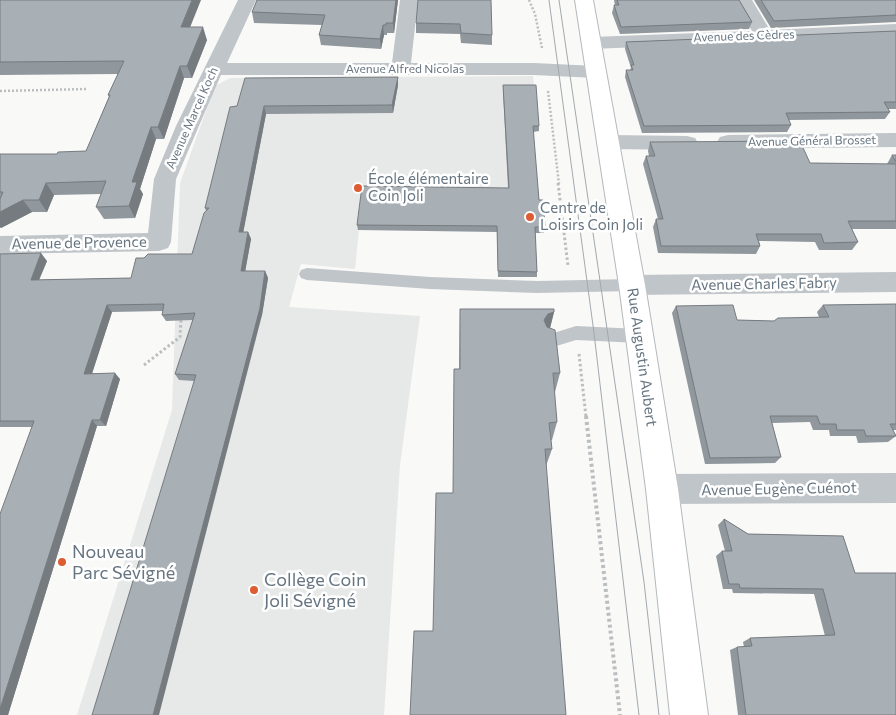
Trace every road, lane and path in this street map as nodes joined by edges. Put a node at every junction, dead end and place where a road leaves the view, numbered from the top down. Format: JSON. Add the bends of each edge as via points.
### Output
{"nodes":[{"id":1,"x":247,"y":0,"type":"edge"},
{"id":2,"x":409,"y":0,"type":"edge"},
{"id":3,"x":584,"y":0,"type":"edge"},
{"id":4,"x":743,"y":0,"type":"edge"},
{"id":5,"x":896,"y":30,"type":"edge"},
{"id":6,"x":764,"y":35,"type":"junction"},
{"id":7,"x":592,"y":43,"type":"junction"},
{"id":8,"x":214,"y":69,"type":"junction"},
{"id":9,"x":401,"y":69,"type":"junction"},
{"id":10,"x":596,"y":72,"type":"junction"},
{"id":11,"x":87,"y":89,"type":"dead end"},
{"id":12,"x":0,"y":91,"type":"edge"},
{"id":13,"x":896,"y":140,"type":"edge"},
{"id":14,"x":609,"y":142,"type":"junction"},
{"id":15,"x":159,"y":242,"type":"joint"},
{"id":16,"x":0,"y":245,"type":"edge"},
{"id":17,"x":307,"y":274,"type":"dead end"},
{"id":18,"x":896,"y":282,"type":"edge"},
{"id":19,"x":632,"y":285,"type":"junction"},
{"id":20,"x":182,"y":318,"type":"edge"},
{"id":21,"x":639,"y":336,"type":"junction"},
{"id":22,"x":550,"y":341,"type":"edge"},
{"id":23,"x":144,"y":365,"type":"dead end"},
{"id":24,"x":896,"y":488,"type":"edge"},
{"id":25,"x":662,"y":490,"type":"junction"},
{"id":26,"x":689,"y":715,"type":"edge"}],
"edges":[{"from":1,"to":8,"type":"street","name":"Avenue Marcel Koch"},
{"from":2,"to":9,"type":"street"},
{"from":3,"to":7,"type":"main road","name":"Rue Augustin Aubert"},
{"from":4,"to":6,"type":"street"},
{"from":5,"to":6,"type":"street","name":"Avenue des Cèdres"},
{"from":6,"to":7,"type":"street","name":"Avenue des Cèdres"},
{"from":7,"to":10,"type":"main road","name":"Rue Augustin Aubert"},
{"from":8,"to":9,"type":"street","name":"Avenue Alfred Nicolas"},
{"from":8,"to":15,"type":"street","name":"Avenue Marcel Koch","via":[[165,179]]},
{"from":9,"to":10,"type":"street","name":"Avenue Alfred Nicolas"},
{"from":10,"to":14,"type":"main road","name":"Rue Augustin Aubert"},
{"from":11,"to":12,"type":"path"},
{"from":13,"to":14,"type":"street","name":"Avenue Général Brosset"},
{"from":14,"to":19,"type":"main road","name":"Rue Augustin Aubert"},
{"from":15,"to":16,"type":"street","name":"Avenue de Provence"},
{"from":17,"to":19,"type":"lane","via":[[430,283]]},
{"from":18,"to":19,"type":"street","name":"Avenue Charles Fabry"},
{"from":19,"to":21,"type":"main road","name":"Rue Augustin Aubert"},
{"from":20,"to":23,"type":"path","via":[[180,337]]},
{"from":21,"to":22,"type":"lane","via":[[576,333]]},
{"from":21,"to":25,"type":"main road","name":"Rue Augustin Aubert"},
{"from":24,"to":25,"type":"street","name":"Avenue Eugène Cuénot"},
{"from":25,"to":26,"type":"main road","name":"Rue Augustin Aubert"}]}
